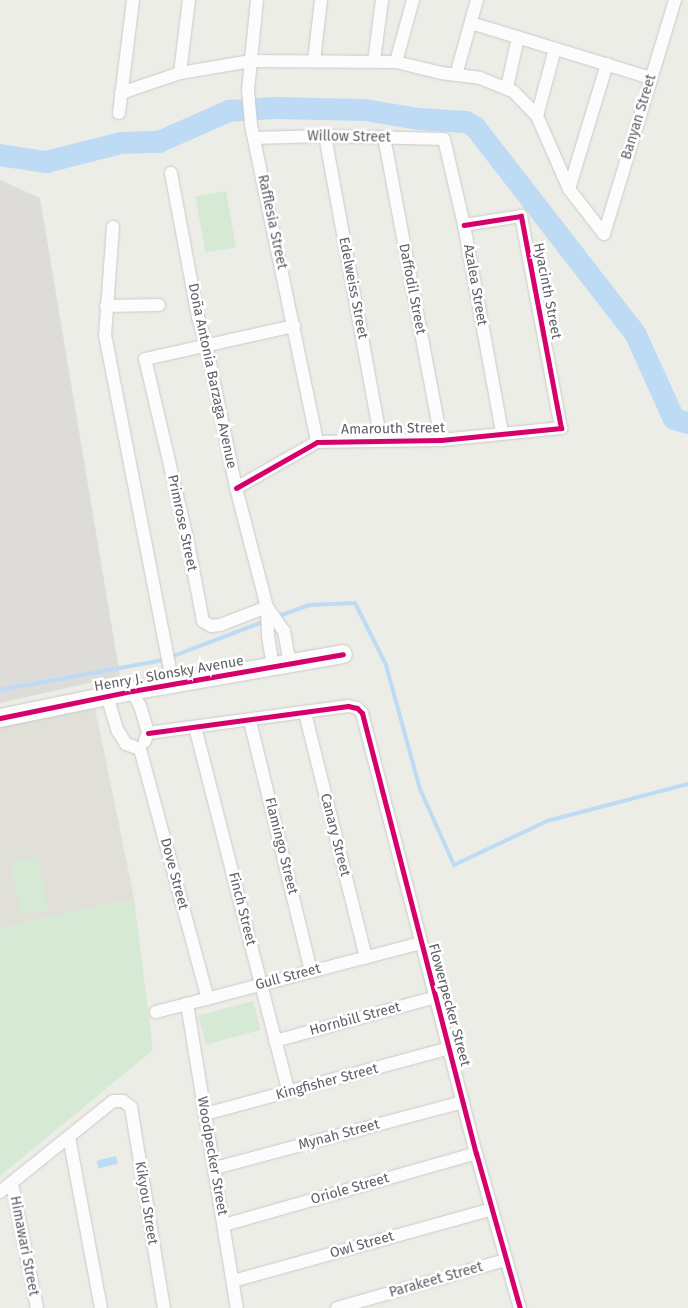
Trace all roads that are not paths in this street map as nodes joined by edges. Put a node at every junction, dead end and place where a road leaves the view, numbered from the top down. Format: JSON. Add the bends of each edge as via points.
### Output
{"nodes":[{"id":1,"x":133,"y":0,"type":"edge"},
{"id":2,"x":189,"y":0,"type":"edge"},
{"id":3,"x":257,"y":0,"type":"edge"},
{"id":4,"x":321,"y":0,"type":"edge"},
{"id":5,"x":382,"y":0,"type":"edge"},
{"id":6,"x":414,"y":0,"type":"edge"},
{"id":7,"x":477,"y":0,"type":"edge"},
{"id":8,"x":675,"y":0,"type":"edge"},
{"id":9,"x":471,"y":23,"type":"junction"},
{"id":10,"x":518,"y":37,"type":"junction"},
{"id":11,"x":555,"y":49,"type":"junction"},
{"id":12,"x":251,"y":61,"type":"junction"},
{"id":13,"x":314,"y":61,"type":"junction"},
{"id":14,"x":374,"y":61,"type":"junction"},
{"id":15,"x":396,"y":62,"type":"junction"},
{"id":16,"x":607,"y":64,"type":"junction"},
{"id":17,"x":180,"y":73,"type":"junction"},
{"id":18,"x":456,"y":75,"type":"junction"},
{"id":19,"x":652,"y":78,"type":"junction"},
{"id":20,"x":506,"y":88,"type":"junction"},
{"id":21,"x":121,"y":93,"type":"junction"},
{"id":22,"x":119,"y":113,"type":"dead end"},
{"id":23,"x":537,"y":116,"type":"junction"},
{"id":24,"x":325,"y":136,"type":"junction"},
{"id":25,"x":384,"y":137,"type":"junction"},
{"id":26,"x":254,"y":138,"type":"junction"},
{"id":27,"x":444,"y":139,"type":"joint"},
{"id":28,"x":171,"y":173,"type":"dead end"},
{"id":29,"x":569,"y":190,"type":"junction"},
{"id":30,"x":464,"y":225,"type":"junction"},
{"id":31,"x":112,"y":227,"type":"dead end"},
{"id":32,"x":159,"y":305,"type":"dead end"},
{"id":33,"x":106,"y":306,"type":"junction"},
{"id":34,"x":294,"y":326,"type":"junction"},
{"id":35,"x":206,"y":344,"type":"junction"},
{"id":36,"x":561,"y":428,"type":"joint"},
{"id":37,"x":502,"y":432,"type":"junction"},
{"id":38,"x":381,"y":440,"type":"junction"},
{"id":39,"x":441,"y":440,"type":"junction"},
{"id":40,"x":318,"y":442,"type":"junction"},
{"id":41,"x":236,"y":488,"type":"junction"},
{"id":42,"x":267,"y":607,"type":"junction"},
{"id":43,"x":343,"y":654,"type":"dead end"},
{"id":44,"x":282,"y":665,"type":"junction"},
{"id":45,"x":173,"y":684,"type":"junction"},
{"id":46,"x":132,"y":691,"type":"junction"},
{"id":47,"x":107,"y":696,"type":"junction"},
{"id":48,"x":305,"y":713,"type":"junction"},
{"id":49,"x":0,"y":718,"type":"edge"},
{"id":50,"x":250,"y":721,"type":"junction"},
{"id":51,"x":195,"y":727,"type":"junction"},
{"id":52,"x":148,"y":734,"type":"junction"},
{"id":53,"x":140,"y":749,"type":"junction"},
{"id":54,"x":421,"y":943,"type":"junction"},
{"id":55,"x":366,"y":957,"type":"junction"},
{"id":56,"x":311,"y":971,"type":"junction"},
{"id":57,"x":262,"y":984,"type":"junction"},
{"id":58,"x":436,"y":997,"type":"junction"},
{"id":59,"x":208,"y":999,"type":"junction"},
{"id":60,"x":187,"y":1004,"type":"junction"},
{"id":61,"x":156,"y":1012,"type":"dead end"},
{"id":62,"x":275,"y":1041,"type":"junction"},
{"id":63,"x":449,"y":1048,"type":"junction"},
{"id":64,"x":289,"y":1092,"type":"junction"},
{"id":65,"x":463,"y":1102,"type":"junction"},
{"id":66,"x":206,"y":1114,"type":"junction"},
{"id":67,"x":69,"y":1137,"type":"junction"},
{"id":68,"x":476,"y":1153,"type":"junction"},
{"id":69,"x":215,"y":1168,"type":"junction"},
{"id":70,"x":12,"y":1184,"type":"junction"},
{"id":71,"x":0,"y":1192,"type":"edge"},
{"id":72,"x":492,"y":1209,"type":"junction"},
{"id":73,"x":224,"y":1225,"type":"junction"},
{"id":74,"x":506,"y":1260,"type":"junction"},
{"id":75,"x":233,"y":1281,"type":"junction"},
{"id":76,"x":37,"y":1308,"type":"edge"},
{"id":77,"x":101,"y":1308,"type":"edge"},
{"id":78,"x":164,"y":1308,"type":"edge"},
{"id":79,"x":237,"y":1308,"type":"edge"},
{"id":80,"x":337,"y":1308,"type":"edge"},
{"id":81,"x":520,"y":1308,"type":"edge"}],
"edges":[{"from":1,"to":21,"type":"street"},
{"from":2,"to":17,"type":"street"},
{"from":3,"to":12,"type":"street","name":"Rafflesia Street"},
{"from":4,"to":13,"type":"street"},
{"from":5,"to":14,"type":"street"},
{"from":6,"to":15,"type":"street"},
{"from":7,"to":9,"type":"street"},
{"from":8,"to":19,"type":"street","name":"Banyan Street"},
{"from":9,"to":10,"type":"street"},
{"from":9,"to":18,"type":"street"},
{"from":10,"to":11,"type":"street"},
{"from":10,"to":20,"type":"street"},
{"from":11,"to":16,"type":"street"},
{"from":11,"to":23,"type":"street"},
{"from":12,"to":13,"type":"street"},
{"from":12,"to":17,"type":"street"},
{"from":12,"to":26,"type":"street","name":"Rafflesia Street","via":[[248,90]]},
{"from":13,"to":14,"type":"street"},
{"from":14,"to":15,"type":"street"},
{"from":15,"to":18,"type":"street"},
{"from":16,"to":19,"type":"street"},
{"from":16,"to":29,"type":"street"},
{"from":17,"to":21,"type":"street"},
{"from":18,"to":20,"type":"street","via":[[480,78]]},
{"from":19,"to":29,"type":"street","name":"Banyan Street","via":[[604,234]]},
{"from":20,"to":23,"type":"street"},
{"from":21,"to":22,"type":"street"},
{"from":23,"to":29,"type":"street"},
{"from":24,"to":25,"type":"street","name":"Willow Street"},
{"from":24,"to":26,"type":"street","name":"Willow Street"},
{"from":24,"to":38,"type":"street","name":"Edelweiss Street"},
{"from":25,"to":27,"type":"street","name":"Willow Street"},
{"from":25,"to":39,"type":"street","name":"Daffodil Street"},
{"from":26,"to":34,"type":"street","name":"Rafflesia Street"},
{"from":27,"to":30,"type":"street","name":"Azalea Street"},
{"from":28,"to":35,"type":"street","name":"Doña Antonia Barzaga Avenue"},
{"from":30,"to":36,"type":"street","name":"Hyacinth Street","via":[[521,216]]},
{"from":30,"to":37,"type":"street","name":"Azalea Street"},
{"from":31,"to":33,"type":"street"},
{"from":32,"to":33,"type":"street"},
{"from":33,"to":45,"type":"street","via":[[105,336]]},
{"from":34,"to":35,"type":"street"},
{"from":34,"to":40,"type":"street","name":"Rafflesia Street"},
{"from":35,"to":41,"type":"street","name":"Doña Antonia Barzaga Avenue"},
{"from":35,"to":42,"type":"street","name":"Primrose Street","via":[[145,359],[188,542],[202,621],[211,626]]},
{"from":36,"to":37,"type":"street","name":"Amarouth Street"},
{"from":37,"to":39,"type":"street","name":"Amarouth Street"},
{"from":38,"to":39,"type":"street","name":"Amarouth Street"},
{"from":38,"to":40,"type":"street","name":"Amarouth Street"},
{"from":40,"to":41,"type":"street","name":"Amarouth Street"},
{"from":41,"to":42,"type":"street","name":"Doña Antonia Barzaga Avenue"},
{"from":42,"to":44,"type":"street","name":"Doña Antonia Barzaga Avenue","via":[[268,636]]},
{"from":43,"to":44,"type":"street","name":"Henry J. Slonsky Avenue"},
{"from":44,"to":45,"type":"street","name":"Henry J. Slonsky Avenue"},
{"from":45,"to":46,"type":"street","name":"Henry J. Slonsky Avenue"},
{"from":46,"to":47,"type":"street","name":"Henry J. Slonsky Avenue"},
{"from":46,"to":52,"type":"street"},
{"from":47,"to":49,"type":"street","name":"Henry J. Slonsky Avenue"},
{"from":47,"to":53,"type":"street","via":[[118,731],[126,744]]},
{"from":48,"to":50,"type":"street"},
{"from":48,"to":54,"type":"street","name":"Flowerpecker Street","via":[[348,706],[357,708],[362,714]]},
{"from":48,"to":55,"type":"street","name":"Canary Street"},
{"from":50,"to":51,"type":"street"},
{"from":50,"to":56,"type":"street","name":"Flamingo Street"},
{"from":51,"to":52,"type":"street"},
{"from":51,"to":57,"type":"street","name":"Finch Street"},
{"from":52,"to":53,"type":"street"},
{"from":53,"to":59,"type":"street","name":"Dove Street"},
{"from":54,"to":55,"type":"street","name":"Gull Street"},
{"from":54,"to":58,"type":"street","name":"Flowerpecker Street"},
{"from":55,"to":56,"type":"street","name":"Gull Street"},
{"from":56,"to":57,"type":"street","name":"Gull Street"},
{"from":57,"to":59,"type":"street","name":"Gull Street"},
{"from":57,"to":62,"type":"street","name":"Finch Street"},
{"from":58,"to":62,"type":"street","name":"Hornbill Street"},
{"from":58,"to":63,"type":"street","name":"Flowerpecker Street"},
{"from":59,"to":60,"type":"street","name":"Gull Street"},
{"from":60,"to":61,"type":"street","name":"Gull Street"},
{"from":60,"to":66,"type":"street","name":"Woodpecker Street"},
{"from":62,"to":64,"type":"street","name":"Finch Street"},
{"from":63,"to":64,"type":"street","name":"Kingfisher Street"},
{"from":63,"to":65,"type":"street","name":"Flowerpecker Street"},
{"from":64,"to":66,"type":"street","name":"Kingfisher Street"},
{"from":65,"to":68,"type":"street","name":"Flowerpecker Street"},
{"from":65,"to":69,"type":"street","name":"Mynah Street"},
{"from":66,"to":69,"type":"street","name":"Woodpecker Street"},
{"from":67,"to":70,"type":"street"},
{"from":67,"to":77,"type":"street"},
{"from":67,"to":78,"type":"street","name":"Kikyou Street","via":[[113,1100],[123,1101],[131,1107]]},
{"from":68,"to":72,"type":"street","name":"Flowerpecker Street"},
{"from":68,"to":73,"type":"street","name":"Oriole Street"},
{"from":69,"to":73,"type":"street","name":"Woodpecker Street"},
{"from":70,"to":71,"type":"street"},
{"from":70,"to":76,"type":"street","name":"Himawari Street"},
{"from":72,"to":74,"type":"street","name":"Flowerpecker Street"},
{"from":72,"to":75,"type":"street","name":"Owl Street"},
{"from":73,"to":75,"type":"street","name":"Woodpecker Street"},
{"from":74,"to":80,"type":"street","name":"Parakeet Street"},
{"from":74,"to":81,"type":"street","name":"Flowerpecker Street"},
{"from":75,"to":79,"type":"street","name":"Woodpecker Street"}]}
